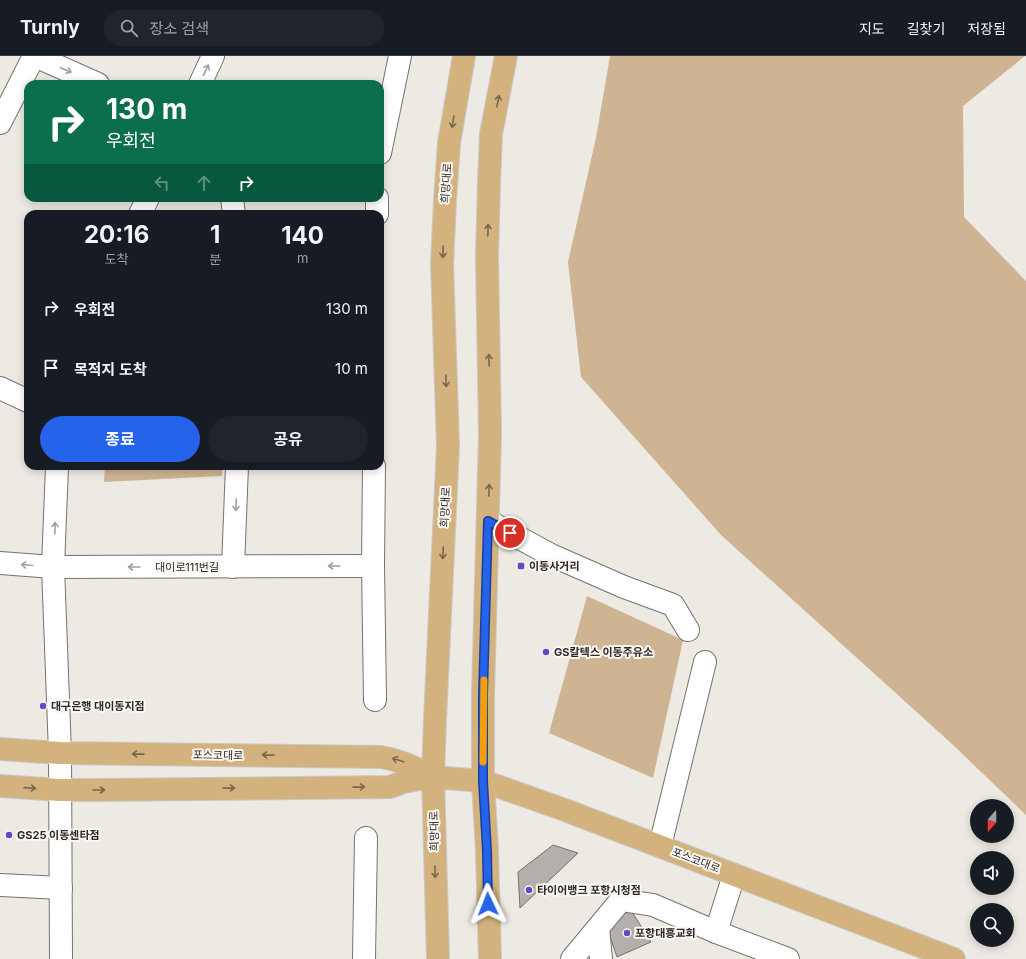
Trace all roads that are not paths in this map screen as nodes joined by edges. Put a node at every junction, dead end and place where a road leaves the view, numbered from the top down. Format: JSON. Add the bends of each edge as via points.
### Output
{"nodes":[{"id":1,"x":34,"y":56,"type":"edge"},
{"id":2,"x":213,"y":56,"type":"edge"},
{"id":3,"x":400,"y":56,"type":"edge"},
{"id":4,"x":464,"y":56,"type":"edge"},
{"id":5,"x":506,"y":56,"type":"edge"},
{"id":6,"x":89,"y":80,"type":"edge"},
{"id":7,"x":202,"y":80,"type":"edge"},
{"id":8,"x":0,"y":124,"type":"edge"},
{"id":9,"x":384,"y":134,"type":"edge"},
{"id":10,"x":0,"y":388,"type":"edge"},
{"id":11,"x":24,"y":399,"type":"edge"},
{"id":12,"x":57,"y":470,"type":"edge"},
{"id":13,"x":237,"y":470,"type":"edge"},
{"id":14,"x":374,"y":470,"type":"edge"},
{"id":15,"x":488,"y":521,"type":"junction"},
{"id":16,"x":0,"y":563,"type":"edge"},
{"id":17,"x":373,"y":566,"type":"junction"},
{"id":18,"x":53,"y":567,"type":"junction"},
{"id":19,"x":233,"y":567,"type":"junction"},
{"id":20,"x":688,"y":630,"type":"dead end"},
{"id":21,"x":705,"y":662,"type":"dead end"},
{"id":22,"x":375,"y":700,"type":"dead end"},
{"id":23,"x":0,"y":749,"type":"edge"},
{"id":24,"x":60,"y":753,"type":"junction"},
{"id":25,"x":433,"y":777,"type":"junction"},
{"id":26,"x":483,"y":781,"type":"junction"},
{"id":27,"x":0,"y":786,"type":"edge"},
{"id":28,"x":60,"y":790,"type":"junction"},
{"id":29,"x":366,"y":838,"type":"dead end"},
{"id":30,"x":660,"y":846,"type":"junction"},
{"id":31,"x":734,"y":874,"type":"junction"},
{"id":32,"x":0,"y":885,"type":"edge"},
{"id":33,"x":61,"y":888,"type":"junction"},
{"id":34,"x":598,"y":928,"type":"junction"},
{"id":35,"x":716,"y":932,"type":"junction"},
{"id":36,"x":61,"y":959,"type":"edge"},
{"id":37,"x":364,"y":959,"type":"edge"},
{"id":38,"x":438,"y":959,"type":"edge"},
{"id":39,"x":490,"y":959,"type":"edge"},
{"id":40,"x":572,"y":959,"type":"edge"},
{"id":41,"x":601,"y":959,"type":"edge"},
{"id":42,"x":788,"y":959,"type":"edge"},
{"id":43,"x":954,"y":959,"type":"edge"}],
"edges":[{"from":1,"to":6,"type":"street","one_way":true},
{"from":1,"to":8,"type":"street"},
{"from":7,"to":2,"type":"street","one_way":true},
{"from":3,"to":9,"type":"street"},
{"from":4,"to":25,"type":"main road","name":"희망대로","one_way":true,"via":[[450,144],[442,264],[448,446]]},
{"from":15,"to":5,"type":"main road","one_way":true,"via":[[489,182],[491,134]]},
{"from":10,"to":11,"type":"street"},
{"from":18,"to":12,"type":"street","one_way":true},
{"from":13,"to":19,"type":"street","one_way":true},
{"from":14,"to":17,"type":"street"},
{"from":15,"to":20,"type":"street","via":[[551,555],[673,605]]},
{"from":15,"to":26,"type":"main road"},
{"from":18,"to":16,"type":"street","name":"대이로111번길","one_way":true},
{"from":17,"to":19,"type":"street","name":"대이로111번길","one_way":true},
{"from":17,"to":22,"type":"street"},
{"from":19,"to":18,"type":"street","name":"대이로111번길","one_way":true},
{"from":18,"to":24,"type":"street"},
{"from":21,"to":30,"type":"street"},
{"from":23,"to":24,"type":"main road","name":"포스코대로"},
{"from":25,"to":24,"type":"main road","name":"포스코대로","one_way":true,"via":[[407,764],[381,756]]},
{"from":24,"to":28,"type":"street"},
{"from":25,"to":26,"type":"main road","name":"포스코대로"},
{"from":28,"to":25,"type":"main road","name":"포스코대로","one_way":true,"via":[[390,787]]},
{"from":25,"to":38,"type":"main road","name":"희망대로","one_way":true},
{"from":26,"to":30,"type":"main road","name":"포스코대로"},
{"from":26,"to":39,"type":"main road"},
{"from":27,"to":28,"type":"main road","name":"포스코대로","one_way":true},
{"from":28,"to":33,"type":"street"},
{"from":29,"to":37,"type":"street"},
{"from":30,"to":31,"type":"main road","name":"포스코대로"},
{"from":31,"to":35,"type":"street"},
{"from":31,"to":43,"type":"main road","name":"포스코대로"},
{"from":32,"to":33,"type":"street"},
{"from":33,"to":36,"type":"street"},
{"from":34,"to":35,"type":"street","via":[[621,900],[653,905]]},
{"from":34,"to":40,"type":"street"},
{"from":34,"to":41,"type":"street"},
{"from":35,"to":42,"type":"street"}]}
